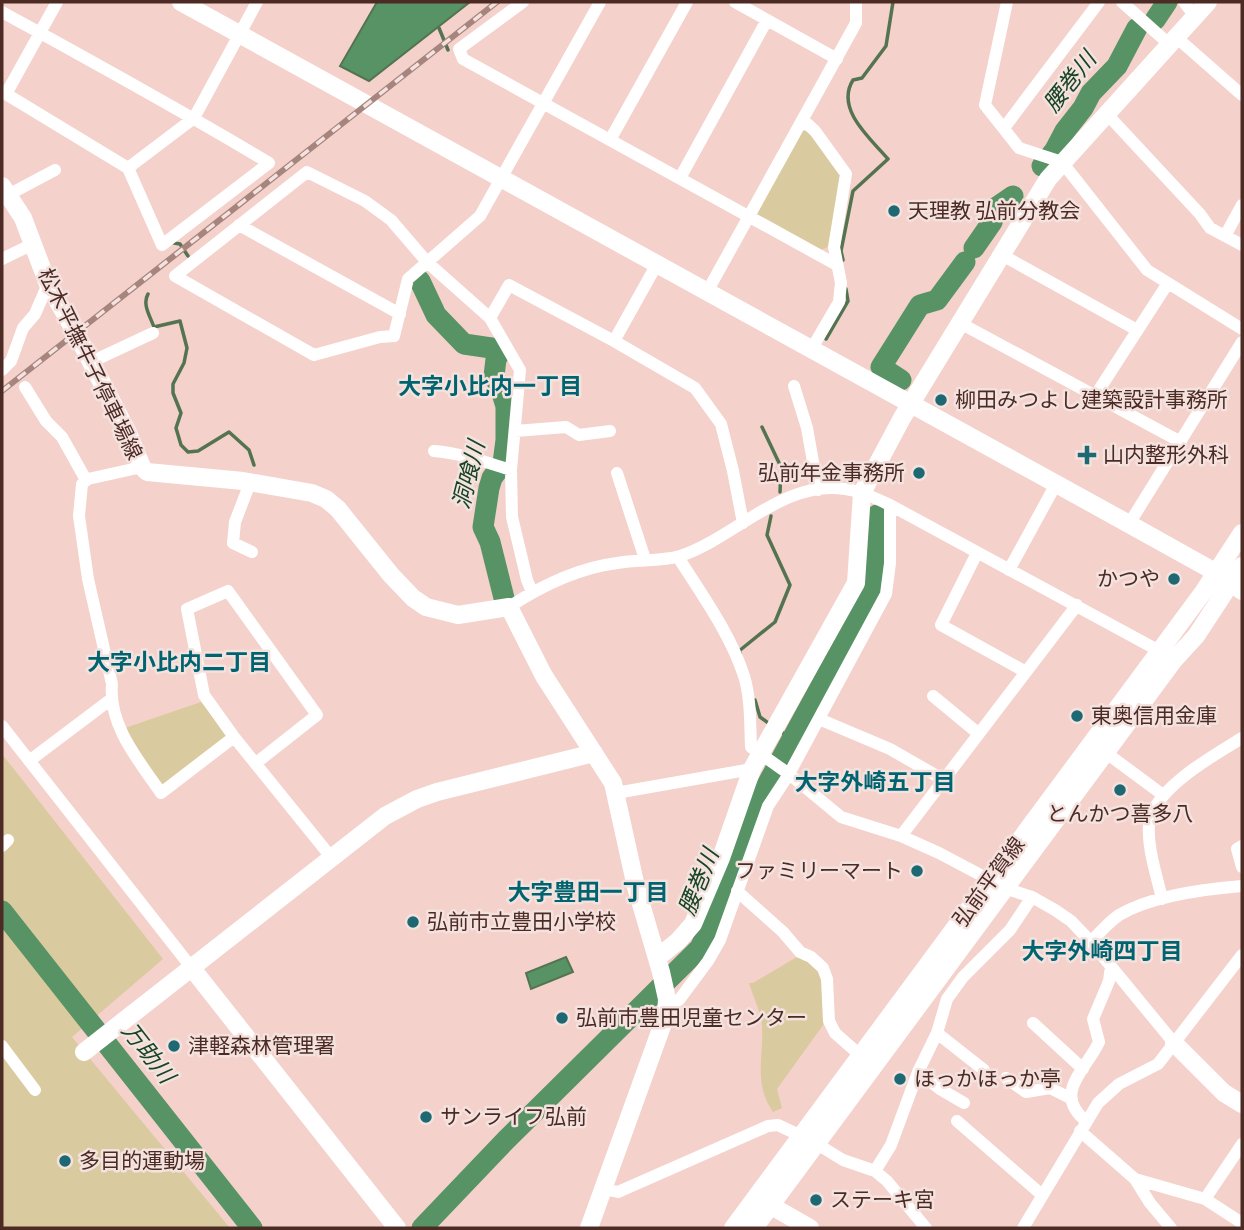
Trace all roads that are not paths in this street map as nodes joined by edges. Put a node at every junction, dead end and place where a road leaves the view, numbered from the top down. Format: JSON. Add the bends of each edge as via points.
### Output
{"nodes":[{"id":1,"x":57,"y":2,"type":"edge"},
{"id":2,"x":181,"y":2,"type":"edge"},
{"id":3,"x":257,"y":2,"type":"edge"},
{"id":4,"x":523,"y":2,"type":"edge"},
{"id":5,"x":600,"y":2,"type":"edge"},
{"id":6,"x":687,"y":2,"type":"edge"},
{"id":7,"x":735,"y":2,"type":"edge"},
{"id":8,"x":856,"y":2,"type":"edge"},
{"id":9,"x":1007,"y":2,"type":"edge"},
{"id":10,"x":1099,"y":2,"type":"edge"},
{"id":11,"x":1122,"y":2,"type":"edge"},
{"id":12,"x":1208,"y":2,"type":"edge"},
{"id":13,"x":1189,"y":9,"type":"edge"},
{"id":14,"x":2,"y":12,"type":"edge"},
{"id":15,"x":767,"y":20,"type":"junction"},
{"id":16,"x":40,"y":33,"type":"junction"},
{"id":17,"x":238,"y":35,"type":"junction"},
{"id":18,"x":1172,"y":40,"type":"junction"},
{"id":19,"x":836,"y":59,"type":"junction"},
{"id":20,"x":1242,"y":95,"type":"edge"},
{"id":21,"x":544,"y":103,"type":"junction"},
{"id":22,"x":1106,"y":113,"type":"junction"},
{"id":23,"x":194,"y":118,"type":"junction"},
{"id":24,"x":803,"y":120,"type":"junction"},
{"id":25,"x":1004,"y":128,"type":"junction"},
{"id":26,"x":610,"y":140,"type":"junction"},
{"id":27,"x":1053,"y":158,"type":"junction"},
{"id":28,"x":128,"y":168,"type":"junction"},
{"id":29,"x":55,"y":170,"type":"dead end"},
{"id":30,"x":680,"y":178,"type":"junction"},
{"id":31,"x":502,"y":180,"type":"junction"},
{"id":32,"x":5,"y":192,"type":"edge"},
{"id":33,"x":1242,"y":205,"type":"edge"},
{"id":34,"x":749,"y":216,"type":"junction"},
{"id":35,"x":239,"y":225,"type":"junction"},
{"id":36,"x":1225,"y":236,"type":"junction"},
{"id":37,"x":33,"y":244,"type":"junction"},
{"id":38,"x":1242,"y":245,"type":"edge"},
{"id":39,"x":1002,"y":255,"type":"junction"},
{"id":40,"x":2,"y":259,"type":"edge"},
{"id":41,"x":427,"y":262,"type":"junction"},
{"id":42,"x":657,"y":264,"type":"junction"},
{"id":43,"x":837,"y":265,"type":"junction"},
{"id":44,"x":1168,"y":283,"type":"junction"},
{"id":45,"x":48,"y":284,"type":"junction"},
{"id":46,"x":707,"y":292,"type":"junction"},
{"id":47,"x":400,"y":313,"type":"junction"},
{"id":48,"x":490,"y":318,"type":"junction"},
{"id":49,"x":960,"y":323,"type":"junction"},
{"id":50,"x":1242,"y":329,"type":"edge"},
{"id":51,"x":1137,"y":330,"type":"junction"},
{"id":52,"x":153,"y":333,"type":"dead end"},
{"id":53,"x":614,"y":341,"type":"junction"},
{"id":54,"x":1242,"y":342,"type":"edge"},
{"id":55,"x":811,"y":349,"type":"junction"},
{"id":56,"x":91,"y":362,"type":"junction"},
{"id":57,"x":2,"y":370,"type":"edge"},
{"id":58,"x":794,"y":386,"type":"dead end"},
{"id":59,"x":25,"y":387,"type":"dead end"},
{"id":60,"x":1096,"y":396,"type":"junction"},
{"id":61,"x":910,"y":405,"type":"junction"},
{"id":62,"x":610,"y":430,"type":"dead end"},
{"id":63,"x":515,"y":431,"type":"junction"},
{"id":64,"x":1181,"y":442,"type":"junction"},
{"id":65,"x":434,"y":451,"type":"dead end"},
{"id":66,"x":142,"y":467,"type":"junction"},
{"id":67,"x":505,"y":468,"type":"junction"},
{"id":68,"x":617,"y":473,"type":"dead end"},
{"id":69,"x":86,"y":480,"type":"junction"},
{"id":70,"x":250,"y":483,"type":"junction"},
{"id":71,"x":1056,"y":484,"type":"junction"},
{"id":72,"x":818,"y":490,"type":"junction"},
{"id":73,"x":862,"y":493,"type":"junction"},
{"id":74,"x":890,"y":505,"type":"junction"},
{"id":75,"x":743,"y":523,"type":"junction"},
{"id":76,"x":1129,"y":524,"type":"junction"},
{"id":77,"x":1242,"y":533,"type":"edge"},
{"id":78,"x":252,"y":552,"type":"dead end"},
{"id":79,"x":977,"y":553,"type":"junction"},
{"id":80,"x":678,"y":557,"type":"junction"},
{"id":81,"x":645,"y":559,"type":"junction"},
{"id":82,"x":1242,"y":566,"type":"edge"},
{"id":83,"x":1009,"y":570,"type":"junction"},
{"id":84,"x":1233,"y":582,"type":"edge"},
{"id":85,"x":532,"y":592,"type":"junction"},
{"id":86,"x":1077,"y":605,"type":"junction"},
{"id":87,"x":509,"y":607,"type":"junction"},
{"id":88,"x":1167,"y":655,"type":"junction"},
{"id":89,"x":1026,"y":672,"type":"junction"},
{"id":90,"x":933,"y":696,"type":"dead end"},
{"id":91,"x":110,"y":701,"type":"junction"},
{"id":92,"x":819,"y":719,"type":"junction"},
{"id":93,"x":2,"y":726,"type":"edge"},
{"id":94,"x":979,"y":734,"type":"junction"},
{"id":95,"x":234,"y":737,"type":"junction"},
{"id":96,"x":1242,"y":737,"type":"edge"},
{"id":97,"x":1099,"y":748,"type":"junction"},
{"id":98,"x":594,"y":753,"type":"junction"},
{"id":99,"x":760,"y":760,"type":"junction"},
{"id":100,"x":29,"y":761,"type":"junction"},
{"id":101,"x":256,"y":764,"type":"junction"},
{"id":102,"x":786,"y":772,"type":"junction"},
{"id":103,"x":944,"y":780,"type":"junction"},
{"id":104,"x":616,"y":793,"type":"junction"},
{"id":105,"x":1163,"y":795,"type":"junction"},
{"id":106,"x":901,"y":836,"type":"junction"},
{"id":107,"x":1242,"y":846,"type":"edge"},
{"id":108,"x":331,"y":857,"type":"junction"},
{"id":109,"x":1242,"y":867,"type":"edge"},
{"id":110,"x":991,"y":880,"type":"junction"},
{"id":111,"x":1242,"y":886,"type":"edge"},
{"id":112,"x":1007,"y":888,"type":"junction"},
{"id":113,"x":737,"y":891,"type":"junction"},
{"id":114,"x":1032,"y":897,"type":"junction"},
{"id":115,"x":1162,"y":899,"type":"junction"},
{"id":116,"x":1091,"y":942,"type":"junction"},
{"id":117,"x":1242,"y":955,"type":"edge"},
{"id":118,"x":659,"y":965,"type":"junction"},
{"id":119,"x":1111,"y":966,"type":"junction"},
{"id":120,"x":191,"y":967,"type":"junction"},
{"id":121,"x":667,"y":1002,"type":"junction"},
{"id":122,"x":1033,"y":1023,"type":"dead end"},
{"id":123,"x":937,"y":1033,"type":"junction"},
{"id":124,"x":1174,"y":1043,"type":"junction"},
{"id":125,"x":2,"y":1046,"type":"edge"},
{"id":126,"x":89,"y":1048,"type":"dead end"},
{"id":127,"x":861,"y":1056,"type":"junction"},
{"id":128,"x":1083,"y":1069,"type":"junction"},
{"id":129,"x":984,"y":1070,"type":"dead end"},
{"id":130,"x":918,"y":1072,"type":"junction"},
{"id":131,"x":1006,"y":1078,"type":"dead end"},
{"id":132,"x":35,"y":1090,"type":"dead end"},
{"id":133,"x":1070,"y":1098,"type":"junction"},
{"id":134,"x":964,"y":1103,"type":"dead end"},
{"id":135,"x":1242,"y":1104,"type":"edge"},
{"id":136,"x":957,"y":1121,"type":"dead end"},
{"id":137,"x":1083,"y":1126,"type":"junction"},
{"id":138,"x":809,"y":1140,"type":"junction"},
{"id":139,"x":1242,"y":1144,"type":"edge"},
{"id":140,"x":875,"y":1171,"type":"junction"},
{"id":141,"x":1135,"y":1179,"type":"junction"},
{"id":142,"x":604,"y":1189,"type":"junction"},
{"id":143,"x":1042,"y":1195,"type":"junction"},
{"id":144,"x":1205,"y":1199,"type":"junction"},
{"id":145,"x":764,"y":1202,"type":"junction"},
{"id":146,"x":1242,"y":1223,"type":"edge"},
{"id":147,"x":395,"y":1228,"type":"edge"},
{"id":148,"x":589,"y":1228,"type":"edge"},
{"id":149,"x":733,"y":1228,"type":"edge"},
{"id":150,"x":754,"y":1228,"type":"edge"},
{"id":151,"x":810,"y":1228,"type":"edge"},
{"id":152,"x":926,"y":1228,"type":"edge"},
{"id":153,"x":1023,"y":1228,"type":"edge"},
{"id":154,"x":1171,"y":1228,"type":"edge"}],
"edges":[{"from":1,"to":16,"type":"street"},
{"from":2,"to":17,"type":"street"},
{"from":3,"to":17,"type":"street"},
{"from":4,"to":21,"type":"street","via":[[459,49],[463,59]]},
{"from":5,"to":21,"type":"street"},
{"from":6,"to":26,"type":"street"},
{"from":7,"to":15,"type":"street"},
{"from":8,"to":19,"type":"street","via":[[856,23]]},
{"from":9,"to":25,"type":"street","via":[[985,105]]},
{"from":10,"to":25,"type":"street"},
{"from":11,"to":18,"type":"street"},
{"from":12,"to":13,"type":"street"},
{"from":13,"to":18,"type":"street"},
{"from":14,"to":16,"type":"street"},
{"from":15,"to":19,"type":"street"},
{"from":15,"to":30,"type":"street"},
{"from":16,"to":23,"type":"street"},
{"from":16,"to":28,"type":"street","via":[[6,94]]},
{"from":17,"to":23,"type":"street"},
{"from":17,"to":31,"type":"street"},
{"from":18,"to":20,"type":"street"},
{"from":18,"to":22,"type":"street"},
{"from":19,"to":24,"type":"street"},
{"from":21,"to":26,"type":"street"},
{"from":21,"to":31,"type":"street"},
{"from":22,"to":27,"type":"street"},
{"from":22,"to":36,"type":"street","via":[[1210,228]]},
{"from":23,"to":28,"type":"street"},
{"from":23,"to":28,"type":"street","via":[[269,163],[162,245]]},
{"from":24,"to":34,"type":"street"},
{"from":24,"to":43,"type":"street","via":[[846,174],[835,247]]},
{"from":25,"to":27,"type":"street","via":[[1019,148]]},
{"from":26,"to":30,"type":"street"},
{"from":27,"to":39,"type":"street","via":[[1048,179]]},
{"from":27,"to":44,"type":"street","via":[[1147,270]]},
{"from":29,"to":32,"type":"street"},
{"from":30,"to":34,"type":"street"},
{"from":31,"to":41,"type":"street","via":[[480,216]]},
{"from":31,"to":42,"type":"street"},
{"from":32,"to":37,"type":"street","name":"松木平撫牛子停車場線","via":[[23,218]]},
{"from":33,"to":36,"type":"street"},
{"from":34,"to":43,"type":"street"},
{"from":34,"to":46,"type":"street"},
{"from":35,"to":41,"type":"street","via":[[307,172],[365,201],[391,220]]},
{"from":35,"to":47,"type":"street"},
{"from":35,"to":47,"type":"street","via":[[175,276],[314,355],[394,337]]},
{"from":36,"to":38,"type":"street"},
{"from":37,"to":40,"type":"street"},
{"from":37,"to":45,"type":"street","name":"松木平撫牛子停車場線"},
{"from":39,"to":49,"type":"street"},
{"from":39,"to":51,"type":"street"},
{"from":41,"to":47,"type":"street","via":[[408,279]]},
{"from":41,"to":48,"type":"street"},
{"from":42,"to":46,"type":"street"},
{"from":42,"to":53,"type":"street"},
{"from":43,"to":55,"type":"street","via":[[839,302]]},
{"from":44,"to":50,"type":"street"},
{"from":44,"to":51,"type":"street"},
{"from":45,"to":56,"type":"street","name":"松木平撫牛子停車場線"},
{"from":45,"to":57,"type":"street","via":[[11,361]]},
{"from":46,"to":55,"type":"street"},
{"from":48,"to":53,"type":"street","via":[[509,285]]},
{"from":48,"to":63,"type":"street","via":[[520,370]]},
{"from":49,"to":60,"type":"street"},
{"from":49,"to":61,"type":"street"},
{"from":51,"to":60,"type":"street"},
{"from":52,"to":56,"type":"street"},
{"from":53,"to":75,"type":"street","via":[[695,388],[721,424]]},
{"from":54,"to":64,"type":"street"},
{"from":55,"to":61,"type":"street"},
{"from":56,"to":66,"type":"street","name":"松木平撫牛子停車場線"},
{"from":58,"to":72,"type":"street"},
{"from":59,"to":69,"type":"street","via":[[62,437]]},
{"from":60,"to":64,"type":"street"},
{"from":61,"to":71,"type":"street"},
{"from":61,"to":73,"type":"street"},
{"from":62,"to":63,"type":"street","via":[[579,435],[566,427]]},
{"from":63,"to":67,"type":"street"},
{"from":64,"to":76,"type":"street"},
{"from":65,"to":67,"type":"street","via":[[456,452]]},
{"from":66,"to":69,"type":"street"},
{"from":66,"to":70,"type":"street","name":"松木平撫牛子停車場線","via":[[147,472]]},
{"from":67,"to":85,"type":"street","via":[[512,517]]},
{"from":68,"to":81,"type":"street"},
{"from":69,"to":91,"type":"street","via":[[79,516],[111,684]]},
{"from":70,"to":78,"type":"street","via":[[235,523],[233,543]]},
{"from":70,"to":87,"type":"street","name":"松木平撫牛子停車場線","via":[[326,499],[391,575],[426,607],[458,615]]},
{"from":71,"to":76,"type":"street"},
{"from":71,"to":83,"type":"street"},
{"from":72,"to":73,"type":"street","via":[[842,488]]},
{"from":72,"to":75,"type":"street","via":[[785,498]]},
{"from":73,"to":74,"type":"street"},
{"from":73,"to":99,"type":"street","via":[[856,583]]},
{"from":74,"to":79,"type":"street"},
{"from":74,"to":92,"type":"street","via":[[886,594]]},
{"from":75,"to":80,"type":"street"},
{"from":76,"to":84,"type":"street"},
{"from":77,"to":84,"type":"street","name":"弘前平賀線"},
{"from":79,"to":83,"type":"street"},
{"from":79,"to":89,"type":"street","via":[[941,625]]},
{"from":80,"to":81,"type":"street"},
{"from":80,"to":99,"type":"street","via":[[726,634],[744,677],[751,747]]},
{"from":81,"to":85,"type":"street","via":[[592,568]]},
{"from":82,"to":84,"type":"street","name":"弘前平賀線"},
{"from":83,"to":86,"type":"street"},
{"from":84,"to":88,"type":"street","name":"弘前平賀線","via":[[1196,636]]},
{"from":85,"to":87,"type":"street"},
{"from":86,"to":88,"type":"street"},
{"from":86,"to":89,"type":"street"},
{"from":87,"to":98,"type":"street","via":[[544,676]]},
{"from":88,"to":97,"type":"street","name":"弘前平賀線"},
{"from":89,"to":94,"type":"street"},
{"from":90,"to":94,"type":"street"},
{"from":91,"to":95,"type":"street","via":[[120,729],[160,793]]},
{"from":91,"to":100,"type":"street"},
{"from":92,"to":102,"type":"street"},
{"from":92,"to":103,"type":"street","via":[[890,749]]},
{"from":93,"to":100,"type":"street"},
{"from":94,"to":103,"type":"street"},
{"from":95,"to":101,"type":"street"},
{"from":95,"to":101,"type":"street","via":[[204,695],[187,608],[228,591],[317,715]]},
{"from":96,"to":105,"type":"street"},
{"from":97,"to":105,"type":"street"},
{"from":97,"to":110,"type":"street","name":"弘前平賀線"},
{"from":97,"to":112,"type":"street","name":"弘前平賀線"},
{"from":98,"to":104,"type":"street"},
{"from":98,"to":108,"type":"street","via":[[417,799],[385,816]]},
{"from":99,"to":102,"type":"street"},
{"from":99,"to":104,"type":"street"},
{"from":99,"to":118,"type":"street","via":[[693,924]]},
{"from":100,"to":120,"type":"street"},
{"from":101,"to":108,"type":"street"},
{"from":102,"to":106,"type":"street","via":[[841,817]]},
{"from":102,"to":113,"type":"street","via":[[768,806]]},
{"from":103,"to":106,"type":"street"},
{"from":104,"to":118,"type":"street","via":[[622,834]]},
{"from":105,"to":115,"type":"street","via":[[1149,825]]},
{"from":106,"to":110,"type":"street"},
{"from":107,"to":109,"type":"street","via":[[1237,849]]},
{"from":108,"to":120,"type":"street"},
{"from":110,"to":112,"type":"street"},
{"from":110,"to":127,"type":"street","name":"弘前平賀線"},
{"from":111,"to":115,"type":"street"},
{"from":112,"to":114,"type":"street"},
{"from":112,"to":138,"type":"street","name":"弘前平賀線"},
{"from":113,"to":121,"type":"street","via":[[708,961],[679,1000]]},
{"from":113,"to":127,"type":"street","via":[[823,968],[835,1033]]},
{"from":114,"to":116,"type":"street","via":[[1071,921]]},
{"from":114,"to":123,"type":"street","via":[[1010,930],[955,987],[944,1004]]},
{"from":115,"to":116,"type":"street","via":[[1118,916]]},
{"from":116,"to":119,"type":"street"},
{"from":117,"to":124,"type":"street"},
{"from":118,"to":121,"type":"street"},
{"from":119,"to":124,"type":"street"},
{"from":119,"to":128,"type":"street","via":[[1093,1018],[1099,1042]]},
{"from":120,"to":126,"type":"street"},
{"from":120,"to":147,"type":"street"},
{"from":121,"to":142,"type":"street"},
{"from":122,"to":128,"type":"street"},
{"from":123,"to":129,"type":"street"},
{"from":123,"to":130,"type":"street"},
{"from":124,"to":135,"type":"street","via":[[1224,1093]]},
{"from":124,"to":137,"type":"street","via":[[1158,1064],[1119,1084],[1098,1103]]},
{"from":125,"to":132,"type":"street"},
{"from":127,"to":138,"type":"street","name":"弘前平賀線"},
{"from":128,"to":133,"type":"street","via":[[1071,1087]]},
{"from":130,"to":134,"type":"street"},
{"from":130,"to":140,"type":"street","via":[[891,1145]]},
{"from":131,"to":133,"type":"street","via":[[1026,1093],[1050,1087]]},
{"from":133,"to":137,"type":"street"},
{"from":136,"to":143,"type":"street"},
{"from":137,"to":141,"type":"street"},
{"from":137,"to":143,"type":"street"},
{"from":138,"to":140,"type":"street","via":[[843,1160]]},
{"from":138,"to":142,"type":"street","via":[[778,1125],[768,1126],[618,1192]]},
{"from":138,"to":145,"type":"street","name":"弘前平賀線"},
{"from":139,"to":144,"type":"street"},
{"from":140,"to":152,"type":"street"},
{"from":141,"to":144,"type":"street"},
{"from":141,"to":154,"type":"street"},
{"from":142,"to":148,"type":"street"},
{"from":143,"to":153,"type":"street"},
{"from":144,"to":146,"type":"street"},
{"from":145,"to":149,"type":"street","name":"弘前平賀線"},
{"from":145,"to":150,"type":"street","name":"弘前平賀線"},
{"from":145,"to":151,"type":"street"}]}
